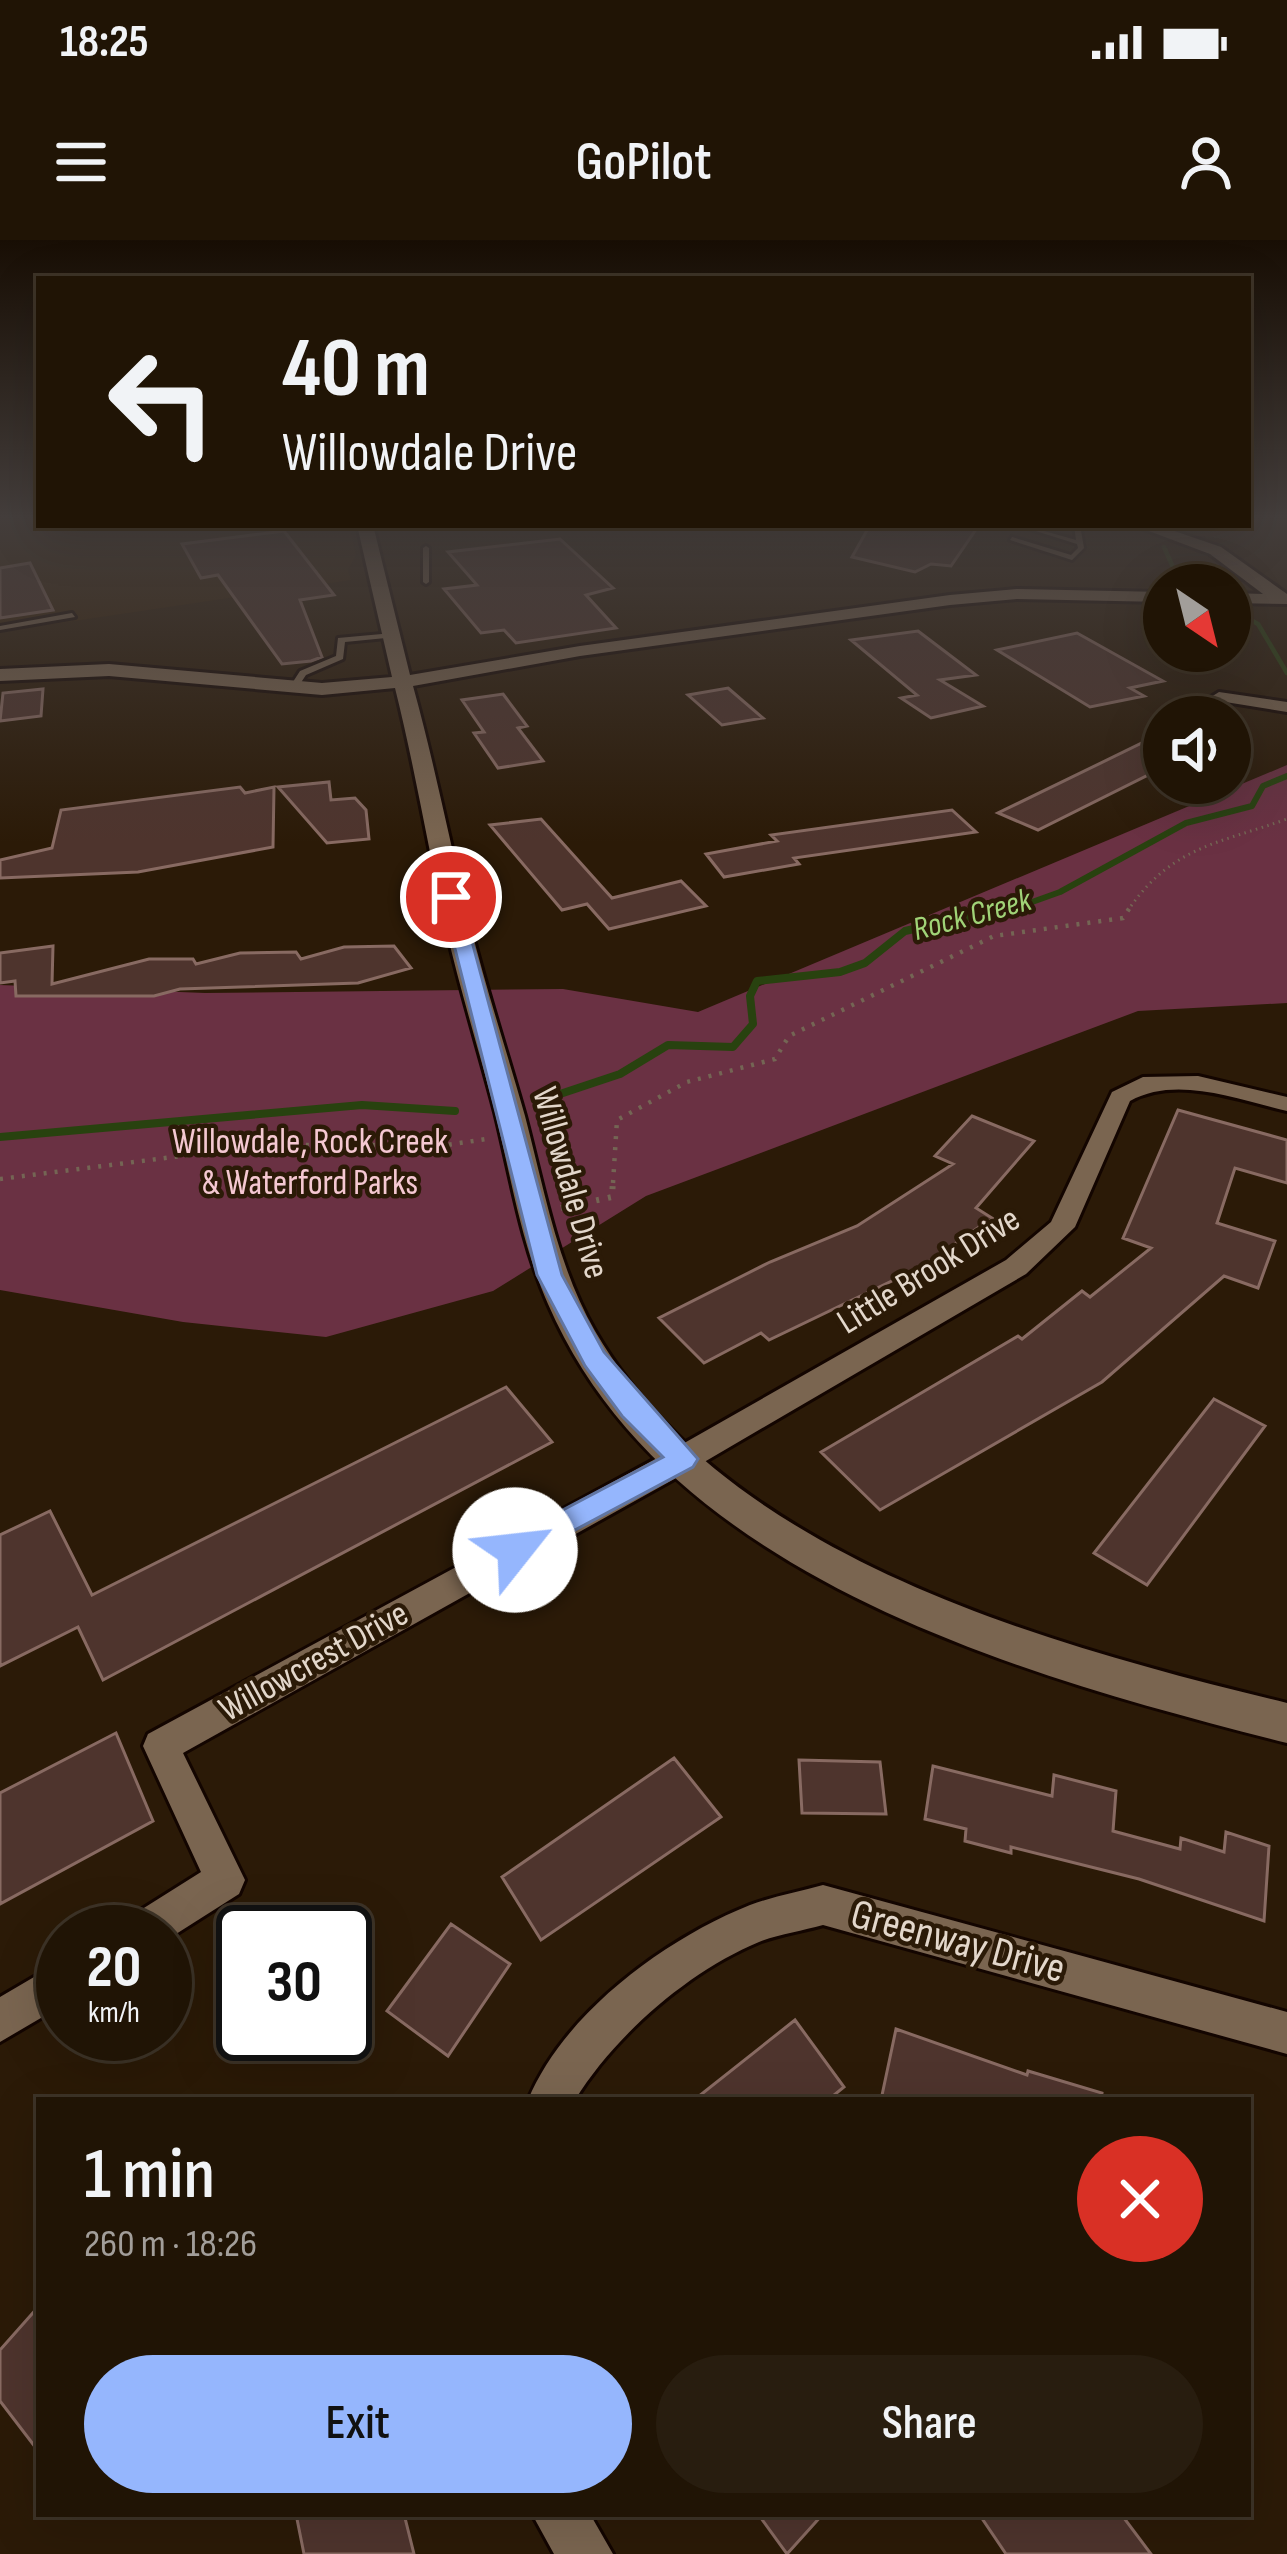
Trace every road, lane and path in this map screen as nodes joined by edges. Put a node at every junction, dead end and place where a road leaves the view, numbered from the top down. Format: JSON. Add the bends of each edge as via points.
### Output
{"nodes":[{"id":1,"x":391,"y":626,"type":"edge"},
{"id":2,"x":761,"y":626,"type":"edge"},
{"id":3,"x":393,"y":635,"type":"junction"},
{"id":4,"x":0,"y":675,"type":"edge"},
{"id":5,"x":403,"y":683,"type":"junction"},
{"id":6,"x":293,"y":688,"type":"junction"},
{"id":7,"x":1251,"y":702,"type":"edge"},
{"id":8,"x":1287,"y":707,"type":"edge"},
{"id":9,"x":1287,"y":819,"type":"edge"},
{"id":10,"x":1287,"y":1104,"type":"edge"},
{"id":11,"x":514,"y":1133,"type":"junction"},
{"id":12,"x":0,"y":1179,"type":"edge"},
{"id":13,"x":534,"y":1214,"type":"junction"},
{"id":14,"x":683,"y":1459,"type":"junction"},
{"id":15,"x":1287,"y":1723,"type":"edge"},
{"id":16,"x":186,"y":1905,"type":"edge"},
{"id":17,"x":36,"y":1998,"type":"edge"},
{"id":18,"x":0,"y":2020,"type":"edge"},
{"id":19,"x":1287,"y":2032,"type":"edge"},
{"id":20,"x":552,"y":2097,"type":"edge"},
{"id":21,"x":560,"y":2517,"type":"edge"},
{"id":22,"x":586,"y":2554,"type":"edge"}],
"edges":[{"from":1,"to":3,"type":"street","name":"Willowdale Drive"},
{"from":2,"to":5,"type":"street"},
{"from":3,"to":5,"type":"street","name":"Willowdale Drive"},
{"from":3,"to":6,"type":"lane","via":[[341,640],[340,657],[303,673]]},
{"from":4,"to":6,"type":"street","via":[[109,670]]},
{"from":5,"to":6,"type":"street"},
{"from":5,"to":11,"type":"street","name":"Willowdale Drive"},
{"from":7,"to":8,"type":"street"},
{"from":9,"to":13,"type":"path","via":[[1175,859],[1156,871],[1123,918],[994,936],[789,1036],[775,1059],[687,1082],[617,1120],[612,1197]]},
{"from":10,"to":14,"type":"street","name":"Little Brook Drive","via":[[1198,1083],[1143,1084],[1120,1096],[1062,1227],[1016,1268]]},
{"from":11,"to":12,"type":"path","via":[[448,1145],[268,1145]]},
{"from":11,"to":13,"type":"street","name":"Willowdale Drive"},
{"from":13,"to":14,"type":"street","name":"Willowdale Drive","via":[[550,1275],[594,1359]]},
{"from":14,"to":15,"type":"street","name":"Willowdale Drive","via":[[764,1523],[880,1588],[1031,1652]]},
{"from":14,"to":16,"type":"street","name":"Willowcrest Drive","via":[[161,1747],[226,1880]]},
{"from":17,"to":18,"type":"street"},
{"from":19,"to":20,"type":"street","name":"Greenway Drive","via":[[823,1905],[751,1925],[680,1965],[568,2066]]},
{"from":21,"to":22,"type":"street"}]}
